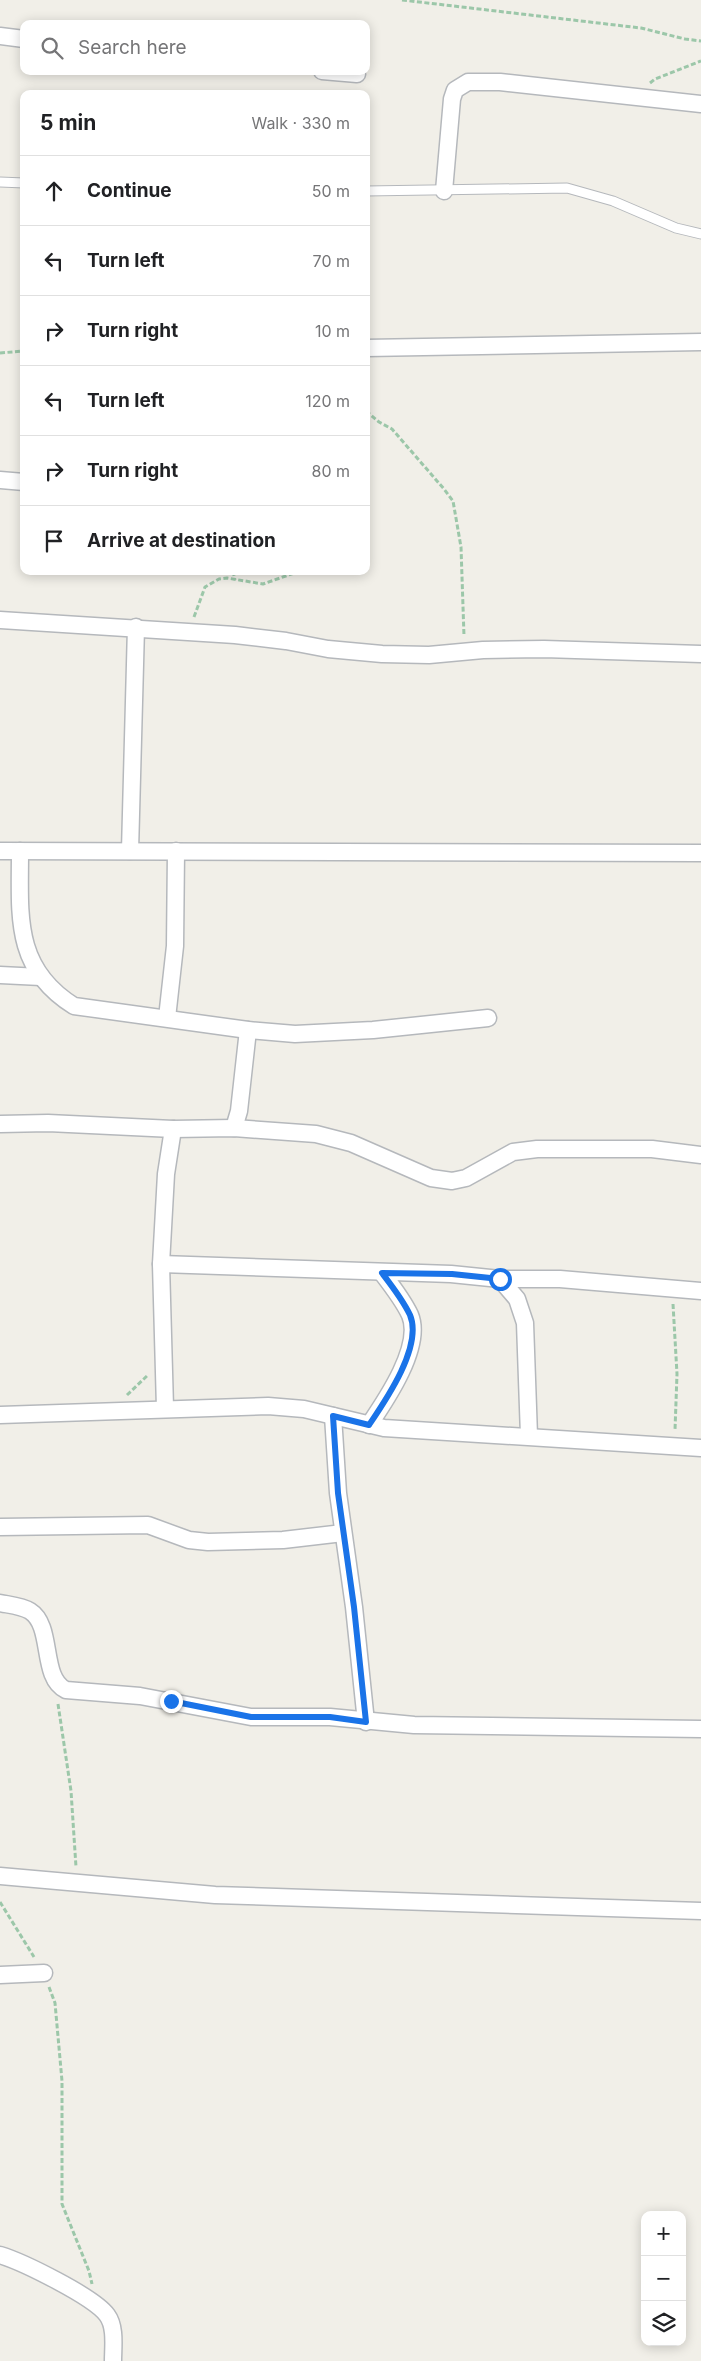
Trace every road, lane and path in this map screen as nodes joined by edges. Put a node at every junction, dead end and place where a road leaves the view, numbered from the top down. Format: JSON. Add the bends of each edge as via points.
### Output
{"nodes":[{"id":1,"x":402,"y":0,"type":"edge"},
{"id":2,"x":440,"y":2,"type":"edge"},
{"id":3,"x":0,"y":36,"type":"edge"},
{"id":4,"x":20,"y":38,"type":"edge"},
{"id":5,"x":701,"y":41,"type":"edge"},
{"id":6,"x":701,"y":62,"type":"edge"},
{"id":7,"x":646,"y":98,"type":"junction"},
{"id":8,"x":701,"y":104,"type":"edge"},
{"id":9,"x":0,"y":182,"type":"edge"},
{"id":10,"x":20,"y":183,"type":"edge"},
{"id":11,"x":370,"y":191,"type":"edge"},
{"id":12,"x":444,"y":191,"type":"junction"},
{"id":13,"x":701,"y":234,"type":"edge"},
{"id":14,"x":701,"y":342,"type":"edge"},
{"id":15,"x":370,"y":348,"type":"edge"},
{"id":16,"x":20,"y":351,"type":"edge"},
{"id":17,"x":0,"y":353,"type":"edge"},
{"id":18,"x":370,"y":415,"type":"edge"},
{"id":19,"x":0,"y":480,"type":"edge"},
{"id":20,"x":20,"y":482,"type":"edge"},
{"id":21,"x":234,"y":575,"type":"edge"},
{"id":22,"x":289,"y":575,"type":"edge"},
{"id":23,"x":236,"y":580,"type":"junction"},
{"id":24,"x":0,"y":620,"type":"edge"},
{"id":25,"x":136,"y":627,"type":"junction"},
{"id":26,"x":189,"y":632,"type":"junction"},
{"id":27,"x":464,"y":652,"type":"junction"},
{"id":28,"x":701,"y":654,"type":"edge"},
{"id":29,"x":0,"y":851,"type":"edge"},
{"id":30,"x":20,"y":851,"type":"junction"},
{"id":31,"x":130,"y":851,"type":"junction"},
{"id":32,"x":176,"y":851,"type":"junction"},
{"id":33,"x":701,"y":853,"type":"edge"},
{"id":34,"x":0,"y":975,"type":"edge"},
{"id":35,"x":41,"y":977,"type":"junction"},
{"id":36,"x":167,"y":1018,"type":"junction"},
{"id":37,"x":488,"y":1018,"type":"dead end"},
{"id":38,"x":248,"y":1030,"type":"junction"},
{"id":39,"x":0,"y":1124,"type":"edge"},
{"id":40,"x":234,"y":1128,"type":"junction"},
{"id":41,"x":173,"y":1129,"type":"junction"},
{"id":42,"x":701,"y":1155,"type":"edge"},
{"id":43,"x":161,"y":1264,"type":"junction"},
{"id":44,"x":382,"y":1273,"type":"junction"},
{"id":45,"x":500,"y":1279,"type":"junction"},
{"id":46,"x":693,"y":1290,"type":"edge"},
{"id":47,"x":165,"y":1356,"type":"junction"},
{"id":48,"x":165,"y":1408,"type":"junction"},
{"id":49,"x":110,"y":1410,"type":"junction"},
{"id":50,"x":0,"y":1415,"type":"edge"},
{"id":51,"x":333,"y":1416,"type":"junction"},
{"id":52,"x":369,"y":1425,"type":"junction"},
{"id":53,"x":529,"y":1436,"type":"junction"},
{"id":54,"x":674,"y":1446,"type":"junction"},
{"id":55,"x":701,"y":1448,"type":"edge"},
{"id":56,"x":0,"y":1527,"type":"edge"},
{"id":57,"x":344,"y":1533,"type":"junction"},
{"id":58,"x":0,"y":1604,"type":"edge"},
{"id":59,"x":57,"y":1686,"type":"junction"},
{"id":60,"x":366,"y":1722,"type":"junction"},
{"id":61,"x":701,"y":1729,"type":"edge"},
{"id":62,"x":0,"y":1876,"type":"edge"},
{"id":63,"x":76,"y":1883,"type":"junction"},
{"id":64,"x":0,"y":1902,"type":"edge"},
{"id":65,"x":701,"y":1910,"type":"edge"},
{"id":66,"x":44,"y":1973,"type":"junction"},
{"id":67,"x":0,"y":1975,"type":"edge"},
{"id":68,"x":0,"y":2255,"type":"edge"},
{"id":69,"x":94,"y":2302,"type":"junction"},
{"id":70,"x":113,"y":2361,"type":"edge"}],
"edges":[{"from":1,"to":2,"type":"path"},
{"from":2,"to":5,"type":"path","via":[[641,28]]},
{"from":3,"to":4,"type":"street"},
{"from":6,"to":7,"type":"path","via":[[655,79],[647,89]]},
{"from":7,"to":8,"type":"street"},
{"from":7,"to":12,"type":"street","via":[[500,82],[480,81],[460,86],[452,99]]},
{"from":9,"to":10,"type":"lane"},
{"from":11,"to":12,"type":"lane"},
{"from":12,"to":13,"type":"lane","via":[[567,188],[613,201],[676,228]]},
{"from":14,"to":15,"type":"street"},
{"from":16,"to":17,"type":"path"},
{"from":18,"to":27,"type":"path","via":[[392,429],[453,501],[461,547]]},
{"from":19,"to":20,"type":"street"},
{"from":21,"to":23,"type":"path"},
{"from":22,"to":23,"type":"path","via":[[264,584]]},
{"from":23,"to":26,"type":"path","via":[[218,579],[205,587]]},
{"from":24,"to":25,"type":"street"},
{"from":25,"to":26,"type":"street"},
{"from":25,"to":31,"type":"street"},
{"from":26,"to":27,"type":"street","via":[[278,640],[357,652],[429,655]]},
{"from":27,"to":28,"type":"street","via":[[544,649]]},
{"from":29,"to":30,"type":"street"},
{"from":30,"to":31,"type":"street"},
{"from":30,"to":35,"type":"street","via":[[21,925],[26,951]]},
{"from":31,"to":32,"type":"street"},
{"from":32,"to":33,"type":"street"},
{"from":32,"to":36,"type":"street","via":[[175,946]]},
{"from":34,"to":35,"type":"street"},
{"from":35,"to":36,"type":"street","via":[[57,995],[74,1006]]},
{"from":36,"to":38,"type":"street"},
{"from":37,"to":38,"type":"street","via":[[350,1032],[295,1034]]},
{"from":38,"to":40,"type":"street","via":[[239,1111]]},
{"from":39,"to":41,"type":"street"},
{"from":40,"to":41,"type":"street"},
{"from":40,"to":42,"type":"street","via":[[316,1134],[351,1143],[431,1178],[452,1181],[466,1178],[513,1152],[537,1149],[652,1149]]},
{"from":41,"to":43,"type":"street","via":[[166,1174]]},
{"from":43,"to":44,"type":"street"},
{"from":43,"to":47,"type":"street"},
{"from":44,"to":45,"type":"street","via":[[452,1274]]},
{"from":44,"to":52,"type":"street","via":[[410,1316],[413,1333],[407,1357],[396,1380]]},
{"from":45,"to":46,"type":"street","via":[[568,1279]]},
{"from":45,"to":53,"type":"street","via":[[516,1299],[525,1323]]},
{"from":46,"to":54,"type":"path","via":[[675,1299],[673,1305],[676,1374]]},
{"from":47,"to":48,"type":"street"},
{"from":47,"to":49,"type":"path"},
{"from":48,"to":49,"type":"street"},
{"from":48,"to":51,"type":"street","via":[[268,1406],[304,1409]]},
{"from":49,"to":50,"type":"street"},
{"from":51,"to":52,"type":"street"},
{"from":51,"to":57,"type":"street","via":[[335,1466]]},
{"from":52,"to":53,"type":"street","via":[[417,1431]]},
{"from":53,"to":54,"type":"street"},
{"from":54,"to":55,"type":"street"},
{"from":56,"to":57,"type":"street","via":[[148,1525],[189,1540],[208,1542],[283,1540]]},
{"from":57,"to":60,"type":"street"},
{"from":58,"to":59,"type":"street","via":[[28,1609],[35,1614]]},
{"from":59,"to":60,"type":"street","via":[[66,1690],[140,1696],[251,1717],[330,1717]]},
{"from":59,"to":63,"type":"path","via":[[74,1827]]},
{"from":60,"to":61,"type":"street"},
{"from":62,"to":63,"type":"street"},
{"from":63,"to":65,"type":"street","via":[[214,1895]]},
{"from":64,"to":66,"type":"path"},
{"from":66,"to":67,"type":"street"},
{"from":66,"to":69,"type":"path","via":[[54,2003],[59,2041],[62,2204],[89,2271]]},
{"from":68,"to":69,"type":"street","via":[[16,2260]]},
{"from":69,"to":70,"type":"street","via":[[111,2322]]}]}
